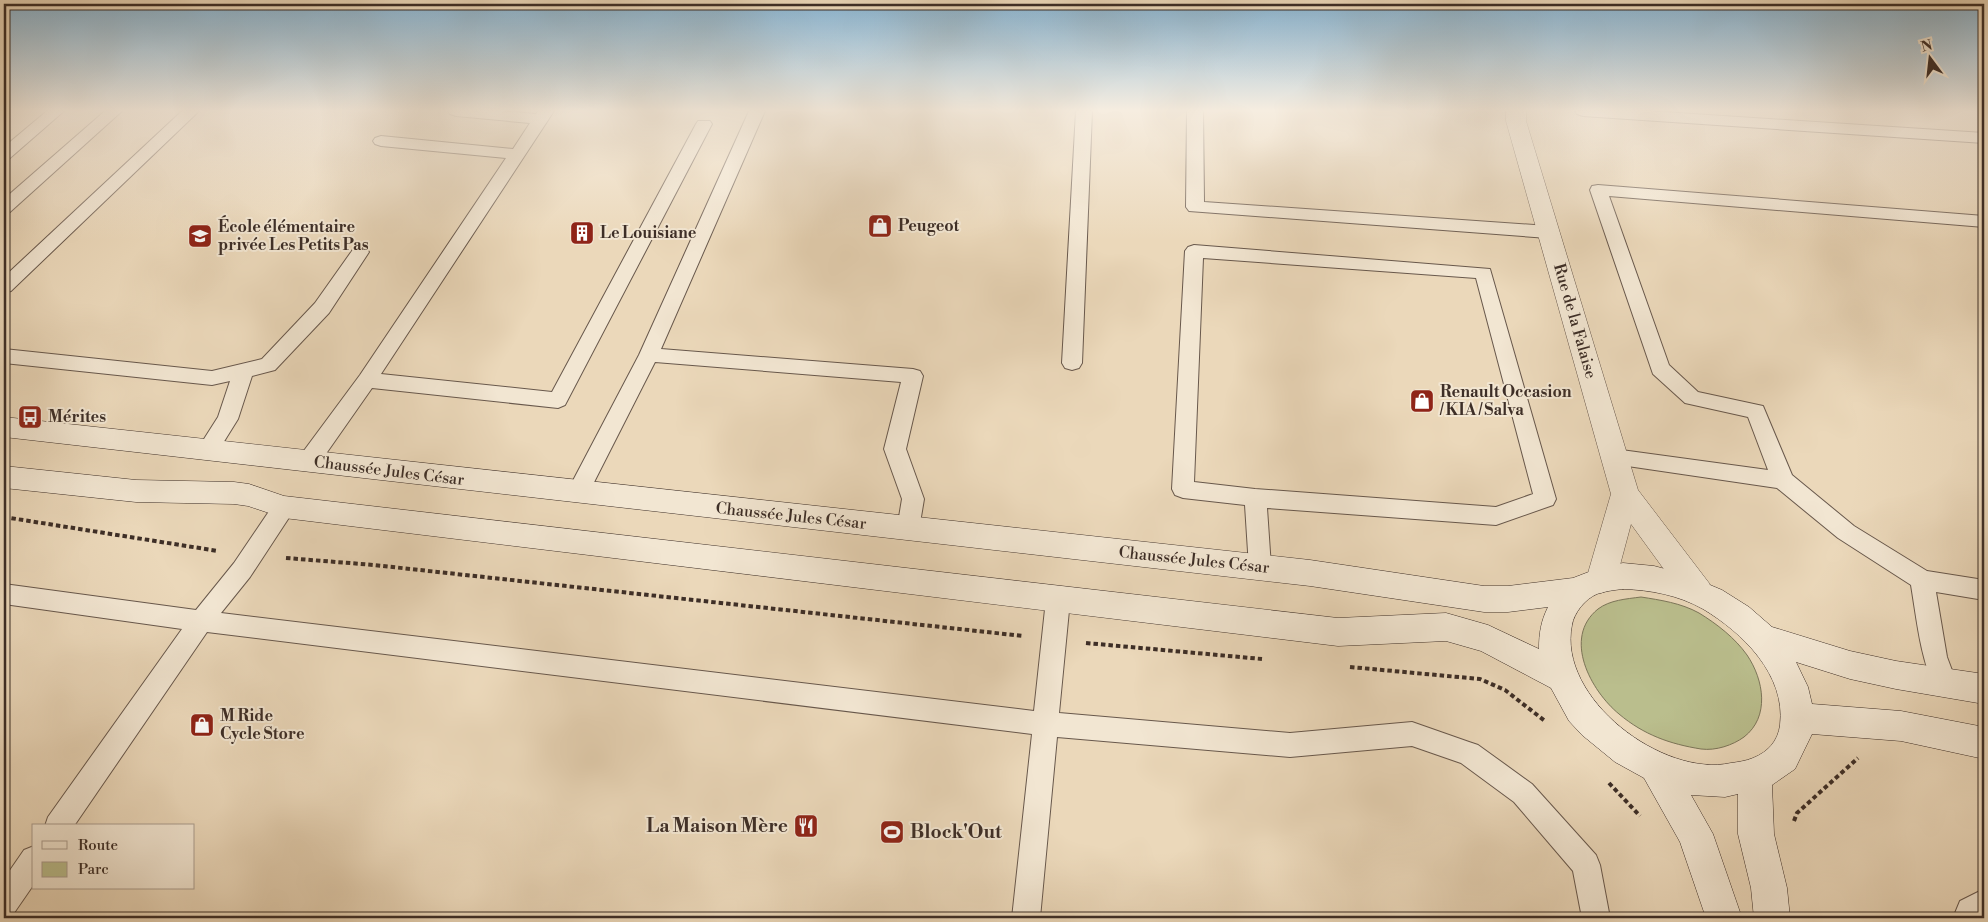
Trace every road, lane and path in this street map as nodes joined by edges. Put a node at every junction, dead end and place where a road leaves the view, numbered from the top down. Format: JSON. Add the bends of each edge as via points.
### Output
{"nodes":[{"id":1,"x":65,"y":154,"type":"edge"},
{"id":2,"x":145,"y":154,"type":"edge"},
{"id":3,"x":517,"y":154,"type":"edge"},
{"id":4,"x":688,"y":154,"type":"edge"},
{"id":5,"x":738,"y":154,"type":"edge"},
{"id":6,"x":1082,"y":154,"type":"edge"},
{"id":7,"x":1195,"y":154,"type":"edge"},
{"id":8,"x":1525,"y":154,"type":"edge"},
{"id":9,"x":4,"y":208,"type":"edge"},
{"id":10,"x":1984,"y":221,"type":"edge"},
{"id":11,"x":1548,"y":232,"type":"junction"},
{"id":12,"x":360,"y":252,"type":"dead end"},
{"id":13,"x":4,"y":287,"type":"edge"},
{"id":14,"x":649,"y":355,"type":"junction"},
{"id":15,"x":4,"y":356,"type":"edge"},
{"id":16,"x":1072,"y":363,"type":"dead end"},
{"id":17,"x":243,"y":372,"type":"junction"},
{"id":18,"x":367,"y":380,"type":"junction"},
{"id":19,"x":4,"y":427,"type":"edge"},
{"id":20,"x":208,"y":450,"type":"junction"},
{"id":21,"x":1614,"y":457,"type":"junction"},
{"id":22,"x":308,"y":462,"type":"junction"},
{"id":23,"x":4,"y":477,"type":"edge"},
{"id":24,"x":1783,"y":480,"type":"junction"},
{"id":25,"x":578,"y":492,"type":"junction"},
{"id":26,"x":1625,"y":494,"type":"junction"},
{"id":27,"x":1255,"y":498,"type":"junction"},
{"id":28,"x":284,"y":507,"type":"junction"},
{"id":29,"x":4,"y":517,"type":"edge"},
{"id":30,"x":908,"y":529,"type":"junction"},
{"id":31,"x":252,"y":556,"type":"junction"},
{"id":32,"x":1260,"y":567,"type":"junction"},
{"id":33,"x":1922,"y":580,"type":"junction"},
{"id":34,"x":1589,"y":585,"type":"junction"},
{"id":35,"x":1984,"y":590,"type":"edge"},
{"id":36,"x":1698,"y":592,"type":"junction"},
{"id":37,"x":4,"y":594,"type":"edge"},
{"id":38,"x":1058,"y":600,"type":"junction"},
{"id":39,"x":201,"y":621,"type":"junction"},
{"id":40,"x":1029,"y":637,"type":"dead end"},
{"id":41,"x":1762,"y":638,"type":"junction"},
{"id":42,"x":1083,"y":642,"type":"dead end"},
{"id":43,"x":1266,"y":660,"type":"dead end"},
{"id":44,"x":1344,"y":667,"type":"dead end"},
{"id":45,"x":1562,"y":678,"type":"junction"},
{"id":46,"x":1944,"y":681,"type":"junction"},
{"id":47,"x":1984,"y":689,"type":"edge"},
{"id":48,"x":1800,"y":718,"type":"junction"},
{"id":49,"x":1046,"y":724,"type":"junction"},
{"id":50,"x":1552,"y":728,"type":"dead end"},
{"id":51,"x":1984,"y":743,"type":"edge"},
{"id":52,"x":1618,"y":744,"type":"junction"},
{"id":53,"x":1865,"y":755,"type":"dead end"},
{"id":54,"x":1657,"y":768,"type":"junction"},
{"id":55,"x":1755,"y":776,"type":"junction"},
{"id":56,"x":1642,"y":819,"type":"dead end"},
{"id":57,"x":1794,"y":823,"type":"dead end"},
{"id":58,"x":59,"y":824,"type":"edge"},
{"id":59,"x":32,"y":863,"type":"edge"},
{"id":60,"x":4,"y":903,"type":"edge"},
{"id":61,"x":1984,"y":903,"type":"edge"},
{"id":62,"x":1026,"y":918,"type":"edge"},
{"id":63,"x":1596,"y":918,"type":"edge"},
{"id":64,"x":1724,"y":918,"type":"edge"},
{"id":65,"x":1772,"y":918,"type":"edge"},
{"id":66,"x":1967,"y":918,"type":"edge"}],
"edges":[{"from":1,"to":9,"type":"lane"},
{"from":2,"to":13,"type":"lane"},
{"from":3,"to":18,"type":"lane"},
{"from":4,"to":18,"type":"lane","via":[[558,400]]},
{"from":5,"to":14,"type":"lane"},
{"from":6,"to":16,"type":"lane"},
{"from":7,"to":11,"type":"lane","via":[[1195,207]]},
{"from":8,"to":11,"type":"main road","name":"Rue de la Falaise"},
{"from":10,"to":24,"type":"lane","via":[[1598,190],[1660,369],[1692,398],[1756,411]]},
{"from":11,"to":21,"type":"main road","name":"Rue de la Falaise"},
{"from":12,"to":17,"type":"lane","via":[[322,308],[268,365]]},
{"from":14,"to":25,"type":"lane"},
{"from":14,"to":30,"type":"lane","via":[[913,376],[895,449],[913,498]]},
{"from":15,"to":17,"type":"lane","via":[[212,378]]},
{"from":17,"to":20,"type":"lane","via":[[228,419]]},
{"from":18,"to":22,"type":"lane"},
{"from":19,"to":20,"type":"main road","name":"Chaussée Jules César"},
{"from":20,"to":22,"type":"main road","name":"Chaussée Jules César"},
{"from":21,"to":24,"type":"lane"},
{"from":21,"to":26,"type":"main road","name":"Rue de la Falaise"},
{"from":22,"to":25,"type":"main road","name":"Chaussée Jules César"},
{"from":23,"to":28,"type":"main road","via":[[136,491],[234,493]]},
{"from":24,"to":33,"type":"lane","via":[[1846,532]]},
{"from":25,"to":30,"type":"main road","name":"Chaussée Jules César"},
{"from":26,"to":34,"type":"main road"},
{"from":26,"to":36,"type":"main road","name":"Rue de la Falaise"},
{"from":27,"to":27,"type":"lane","via":[[1183,489],[1194,251],[1484,273],[1545,499],[1496,516]]},
{"from":27,"to":32,"type":"lane"},
{"from":28,"to":31,"type":"lane"},
{"from":28,"to":38,"type":"main road"},
{"from":29,"to":31,"type":"path"},
{"from":30,"to":32,"type":"main road","name":"Chaussée Jules César"},
{"from":31,"to":39,"type":"lane"},
{"from":31,"to":40,"type":"path","via":[[374,565]]},
{"from":32,"to":34,"type":"main road","name":"Chaussée Jules César","via":[[1484,599],[1508,599]]},
{"from":33,"to":35,"type":"lane"},
{"from":33,"to":46,"type":"lane","via":[[1935,657]]},
{"from":34,"to":36,"type":"main road","name":"Chaussée Jules César","via":[[1623,576],[1647,577]]},
{"from":34,"to":45,"type":"main road","via":[[1564,605],[1557,619],[1554,653]]},
{"from":36,"to":41,"type":"main road","name":"Chaussée Jules César","via":[[1739,616]]},
{"from":37,"to":39,"type":"lane"},
{"from":38,"to":45,"type":"main road","via":[[1338,632],[1431,626],[1446,628],[1506,647]]},
{"from":38,"to":49,"type":"lane"},
{"from":39,"to":49,"type":"lane"},
{"from":39,"to":58,"type":"lane"},
{"from":41,"to":46,"type":"main road","via":[[1850,665]]},
{"from":41,"to":48,"type":"main road","name":"Chaussée Jules César","via":[[1779,659],[1791,682]]},
{"from":42,"to":43,"type":"path"},
{"from":44,"to":50,"type":"path","via":[[1480,679],[1505,690]]},
{"from":45,"to":52,"type":"main road","via":[[1582,711]]},
{"from":46,"to":47,"type":"main road"},
{"from":48,"to":51,"type":"main road","via":[[1901,726]]},
{"from":48,"to":55,"type":"main road","via":[[1788,751],[1779,761]]},
{"from":49,"to":62,"type":"lane"},
{"from":49,"to":63,"type":"lane","via":[[1290,745],[1412,734],[1461,751],[1523,793],[1586,865]]},
{"from":52,"to":54,"type":"main road"},
{"from":52,"to":56,"type":"path","via":[[1598,772]]},
{"from":53,"to":57,"type":"path","via":[[1797,813]]},
{"from":54,"to":55,"type":"main road","via":[[1703,780]]},
{"from":54,"to":64,"type":"main road","via":[[1695,834]]},
{"from":55,"to":65,"type":"main road","via":[[1756,834],[1769,888]]},
{"from":59,"to":60,"type":"lane"},
{"from":61,"to":66,"type":"lane","via":[[1970,911]]}]}
